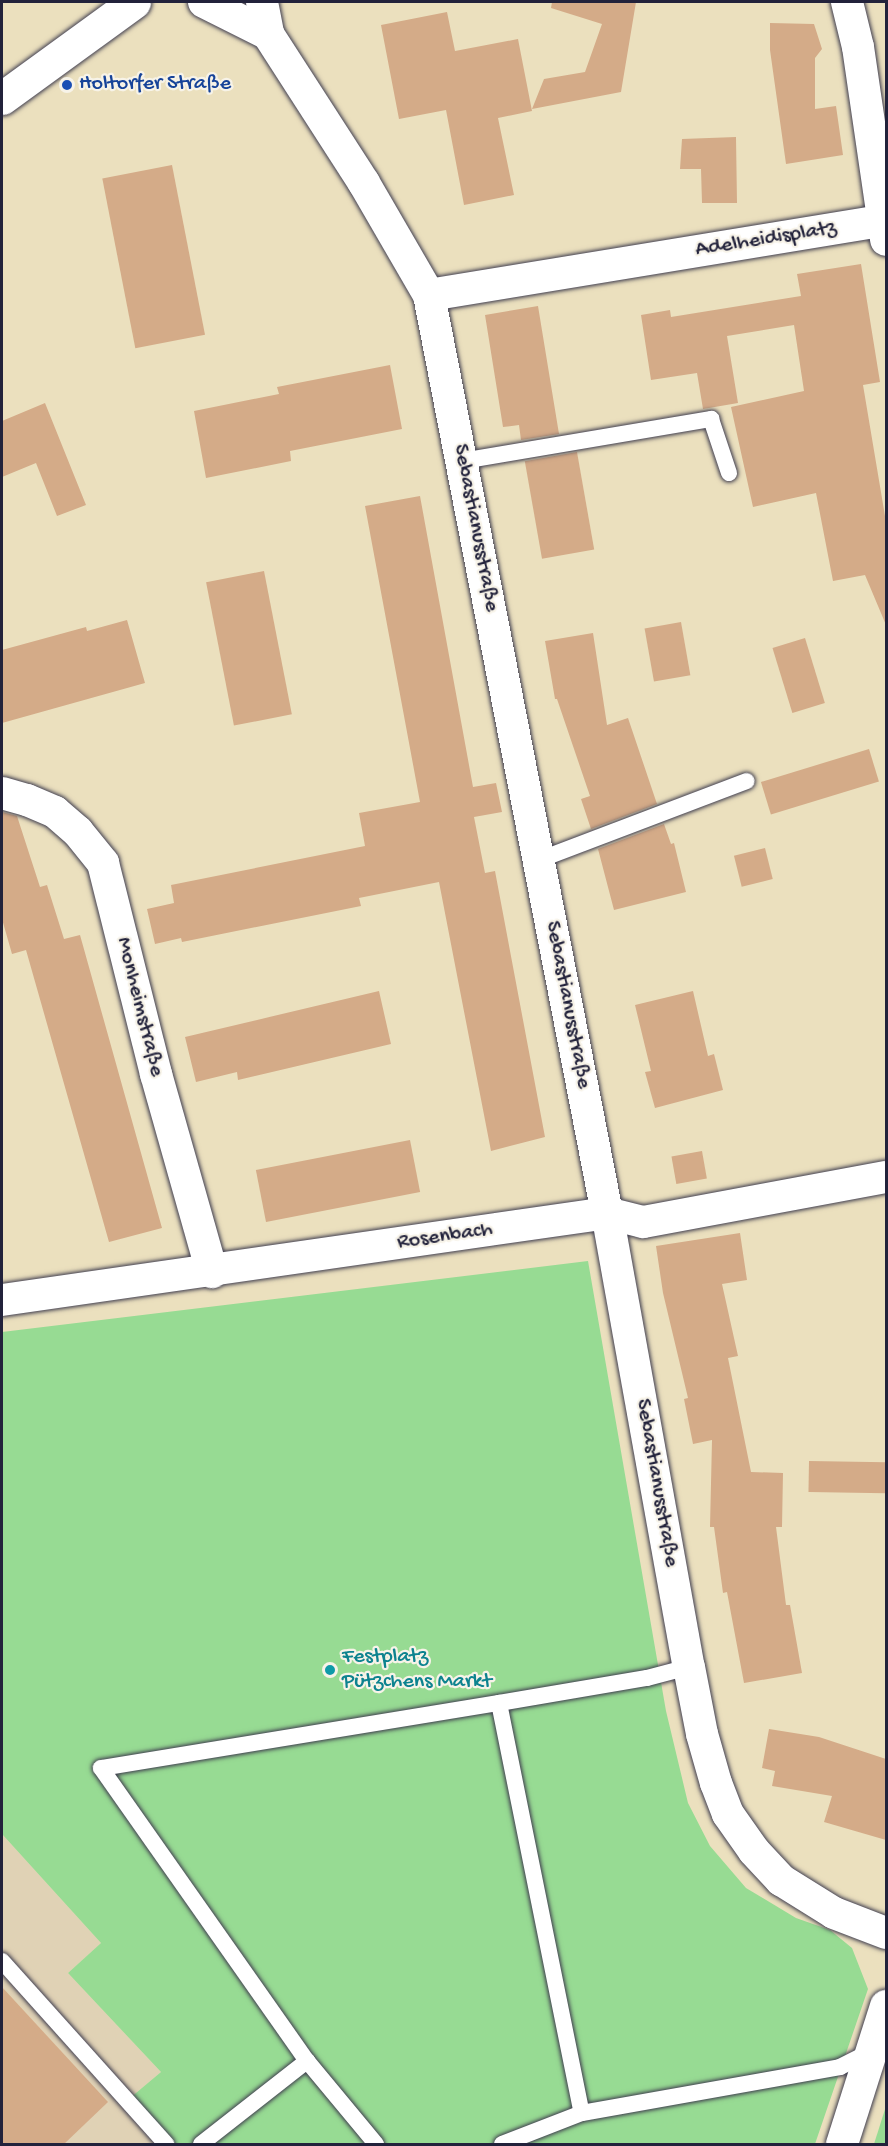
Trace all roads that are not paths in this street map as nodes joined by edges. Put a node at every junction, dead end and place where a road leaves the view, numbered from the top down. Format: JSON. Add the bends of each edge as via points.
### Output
{"nodes":[{"id":1,"x":134,"y":2,"type":"edge"},
{"id":2,"x":204,"y":2,"type":"edge"},
{"id":3,"x":262,"y":2,"type":"edge"},
{"id":4,"x":847,"y":2,"type":"edge"},
{"id":5,"x":268,"y":34,"type":"junction"},
{"id":6,"x":2,"y":98,"type":"edge"},
{"id":7,"x":885,"y":231,"type":"edge"},
{"id":8,"x":429,"y":295,"type":"junction"},
{"id":9,"x":462,"y":460,"type":"junction"},
{"id":10,"x":729,"y":473,"type":"dead end"},
{"id":11,"x":747,"y":781,"type":"dead end"},
{"id":12,"x":2,"y":793,"type":"edge"},
{"id":13,"x":538,"y":860,"type":"junction"},
{"id":14,"x":886,"y":1176,"type":"edge"},
{"id":15,"x":607,"y":1213,"type":"junction"},
{"id":16,"x":212,"y":1272,"type":"junction"},
{"id":17,"x":2,"y":1300,"type":"edge"},
{"id":18,"x":689,"y":1667,"type":"junction"},
{"id":19,"x":499,"y":1703,"type":"junction"},
{"id":20,"x":886,"y":1933,"type":"edge"},
{"id":21,"x":2,"y":1961,"type":"edge"},
{"id":22,"x":886,"y":2006,"type":"edge"},
{"id":23,"x":872,"y":2051,"type":"junction"},
{"id":24,"x":307,"y":2061,"type":"junction"},
{"id":25,"x":582,"y":2113,"type":"junction"},
{"id":26,"x":166,"y":2145,"type":"edge"},
{"id":27,"x":201,"y":2145,"type":"edge"},
{"id":28,"x":376,"y":2145,"type":"edge"},
{"id":29,"x":502,"y":2145,"type":"edge"},
{"id":30,"x":842,"y":2145,"type":"edge"}],
"edges":[{"from":1,"to":6,"type":"street"},
{"from":2,"to":5,"type":"street"},
{"from":3,"to":5,"type":"street","name":"Sebastianusstraße"},
{"from":4,"to":7,"type":"street","name":"Adelheidisplatz","via":[[858,47]]},
{"from":5,"to":8,"type":"street","name":"Sebastianusstraße","via":[[364,183]]},
{"from":7,"to":8,"type":"street","name":"Adelheidisplatz"},
{"from":8,"to":9,"type":"street","name":"Sebastianusstraße"},
{"from":9,"to":10,"type":"lane","via":[[711,419]]},
{"from":9,"to":13,"type":"street","name":"Sebastianusstraße"},
{"from":11,"to":13,"type":"lane"},
{"from":12,"to":16,"type":"street","name":"Monheimstraße","via":[[55,812],[78,832],[103,863],[156,1074]]},
{"from":13,"to":15,"type":"street","name":"Sebastianusstraße"},
{"from":14,"to":15,"type":"street","name":"Rosenbach","via":[[643,1222]]},
{"from":15,"to":16,"type":"street","name":"Rosenbach"},
{"from":15,"to":18,"type":"street","name":"Sebastianusstraße"},
{"from":16,"to":17,"type":"street","name":"Rosenbach"},
{"from":18,"to":19,"type":"lane"},
{"from":18,"to":20,"type":"street","name":"Sebastianusstraße","via":[[716,1783],[728,1814],[754,1851],[780,1880],[825,1908]]},
{"from":19,"to":24,"type":"lane","via":[[100,1768]]},
{"from":19,"to":25,"type":"lane"},
{"from":21,"to":26,"type":"lane"},
{"from":22,"to":23,"type":"street"},
{"from":23,"to":25,"type":"lane","via":[[840,2067]]},
{"from":23,"to":30,"type":"street"},
{"from":24,"to":27,"type":"lane"},
{"from":24,"to":28,"type":"lane"},
{"from":25,"to":29,"type":"lane"}]}
